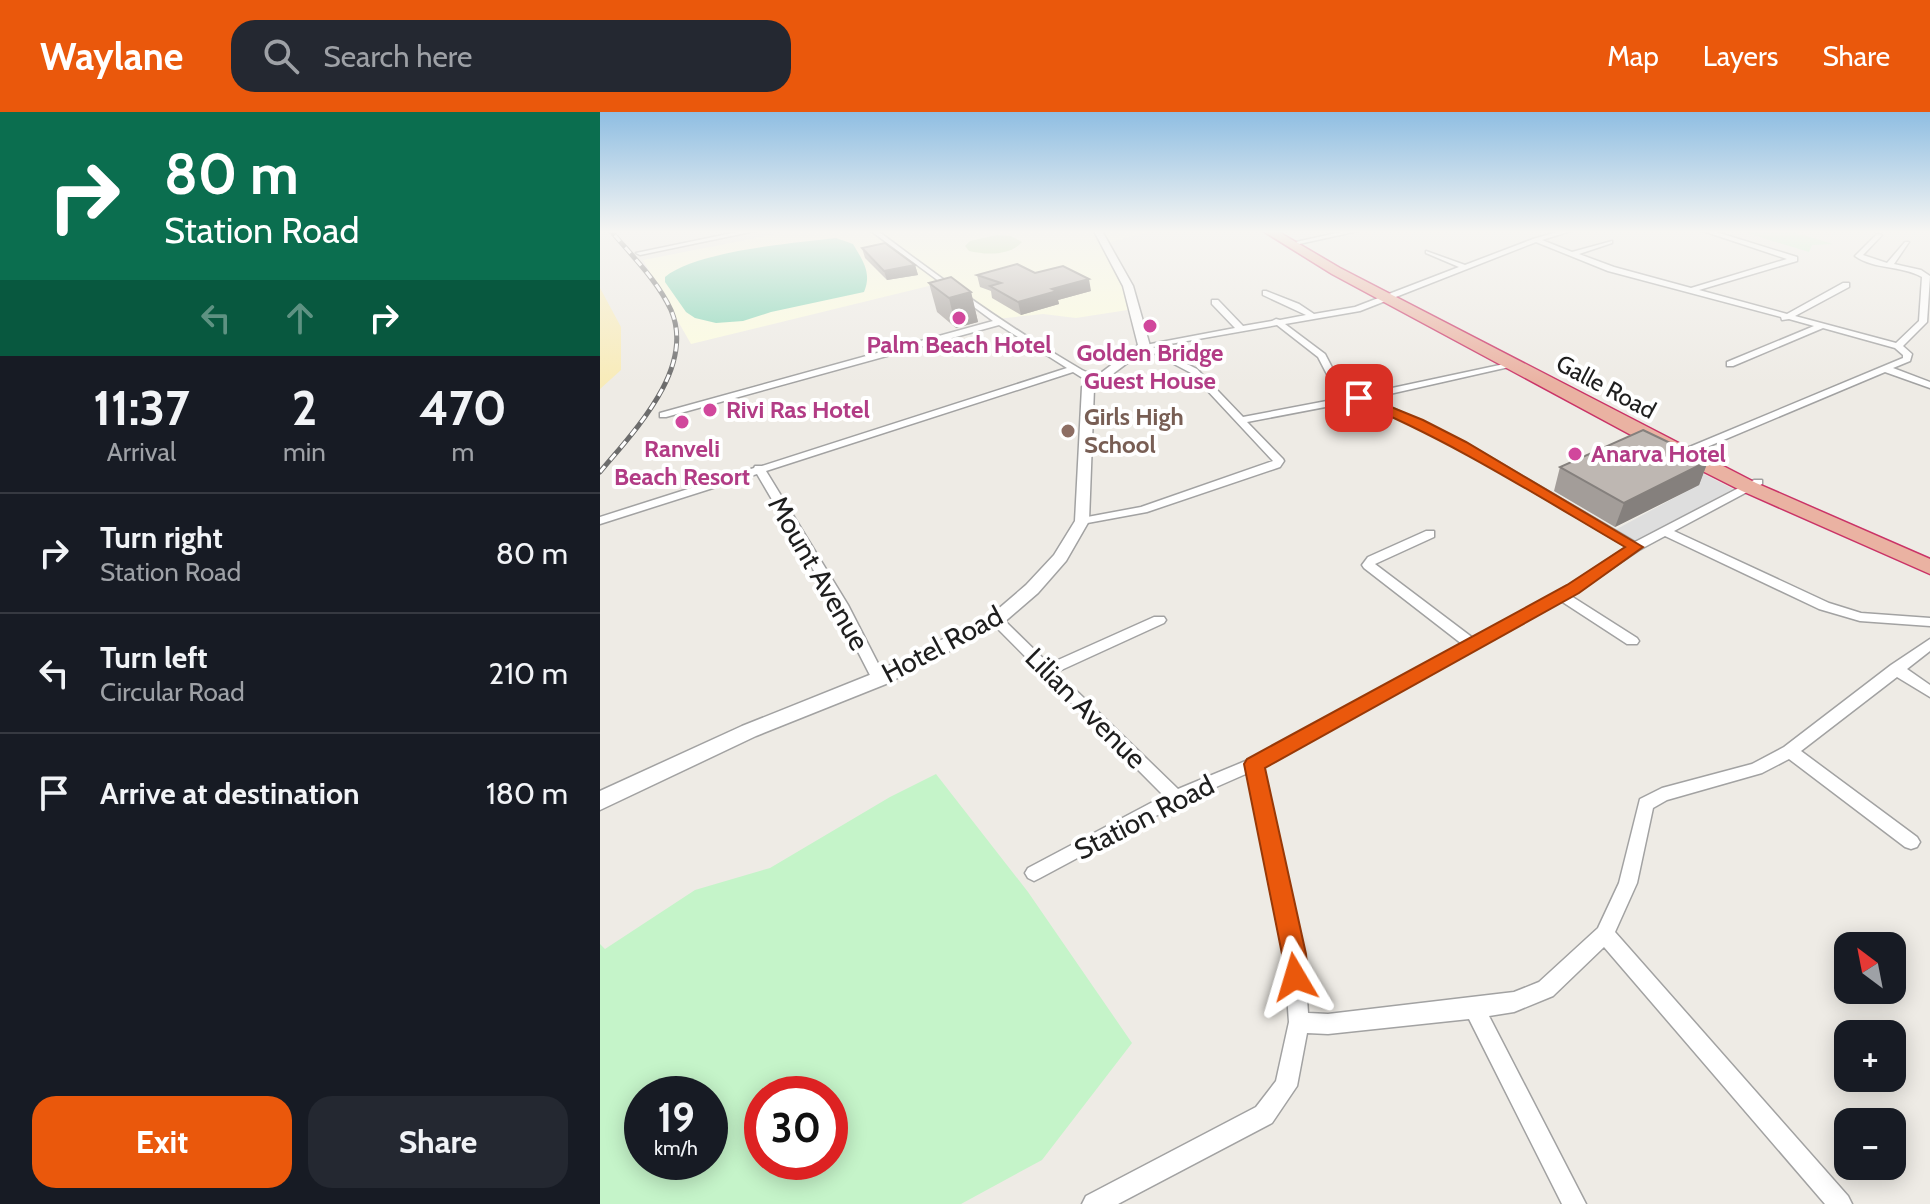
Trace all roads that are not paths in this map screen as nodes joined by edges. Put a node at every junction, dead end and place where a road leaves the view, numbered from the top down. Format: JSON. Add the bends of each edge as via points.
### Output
{"nodes":[{"id":1,"x":940,"y":282,"type":"edge"},
{"id":2,"x":1127,"y":282,"type":"edge"},
{"id":3,"x":1365,"y":282,"type":"edge"},
{"id":4,"x":1367,"y":282,"type":"edge"},
{"id":5,"x":1429,"y":282,"type":"edge"},
{"id":6,"x":1656,"y":282,"type":"edge"},
{"id":7,"x":1719,"y":282,"type":"edge"},
{"id":8,"x":1846,"y":285,"type":"dead end"},
{"id":9,"x":1927,"y":290,"type":"edge"},
{"id":10,"x":1687,"y":291,"type":"junction"},
{"id":11,"x":1266,"y":293,"type":"dead end"},
{"id":12,"x":1393,"y":297,"type":"junction"},
{"id":13,"x":1215,"y":302,"type":"dead end"},
{"id":14,"x":1312,"y":316,"type":"junction"},
{"id":15,"x":1785,"y":318,"type":"junction"},
{"id":16,"x":1276,"y":321,"type":"junction"},
{"id":17,"x":1000,"y":322,"type":"junction"},
{"id":18,"x":1821,"y":326,"type":"junction"},
{"id":19,"x":1240,"y":328,"type":"junction"},
{"id":20,"x":1144,"y":346,"type":"junction"},
{"id":21,"x":1898,"y":346,"type":"junction"},
{"id":22,"x":1730,"y":364,"type":"dead end"},
{"id":23,"x":1506,"y":365,"type":"dead end"},
{"id":24,"x":1074,"y":369,"type":"junction"},
{"id":25,"x":1886,"y":369,"type":"junction"},
{"id":26,"x":1100,"y":378,"type":"junction"},
{"id":27,"x":1930,"y":385,"type":"edge"},
{"id":28,"x":1359,"y":398,"type":"junction"},
{"id":29,"x":663,"y":415,"type":"dead end"},
{"id":30,"x":1241,"y":420,"type":"junction"},
{"id":31,"x":1691,"y":450,"type":"junction"},
{"id":32,"x":759,"y":468,"type":"junction"},
{"id":33,"x":1754,"y":484,"type":"junction"},
{"id":34,"x":600,"y":521,"type":"edge"},
{"id":35,"x":1082,"y":521,"type":"junction"},
{"id":36,"x":1666,"y":532,"type":"junction"},
{"id":37,"x":1430,"y":534,"type":"dead end"},
{"id":38,"x":1635,"y":547,"type":"junction"},
{"id":39,"x":1930,"y":557,"type":"edge"},
{"id":40,"x":1930,"y":567,"type":"edge"},
{"id":41,"x":1561,"y":595,"type":"junction"},
{"id":42,"x":996,"y":620,"type":"junction"},
{"id":43,"x":1159,"y":620,"type":"dead end"},
{"id":44,"x":1930,"y":622,"type":"edge"},
{"id":45,"x":1632,"y":641,"type":"dead end"},
{"id":46,"x":1472,"y":644,"type":"junction"},
{"id":47,"x":1930,"y":644,"type":"edge"},
{"id":48,"x":1896,"y":669,"type":"junction"},
{"id":49,"x":1048,"y":670,"type":"junction"},
{"id":50,"x":879,"y":679,"type":"junction"},
{"id":51,"x":1930,"y":692,"type":"edge"},
{"id":52,"x":1790,"y":751,"type":"junction"},
{"id":53,"x":1254,"y":764,"type":"junction"},
{"id":54,"x":1176,"y":797,"type":"junction"},
{"id":55,"x":600,"y":801,"type":"edge"},
{"id":56,"x":1911,"y":842,"type":"dead end"},
{"id":57,"x":1034,"y":873,"type":"dead end"},
{"id":58,"x":1605,"y":934,"type":"junction"},
{"id":59,"x":1474,"y":1008,"type":"junction"},
{"id":60,"x":1299,"y":1022,"type":"junction"},
{"id":61,"x":1094,"y":1204,"type":"edge"},
{"id":62,"x":1574,"y":1204,"type":"edge"},
{"id":63,"x":1840,"y":1204,"type":"edge"}],
"edges":[{"from":1,"to":17,"type":"street"},
{"from":2,"to":20,"type":"street","via":[[1136,301]]},
{"from":3,"to":12,"type":"highway","name":"Galle Road"},
{"from":4,"to":12,"type":"highway","name":"Galle Road"},
{"from":5,"to":12,"type":"street"},
{"from":6,"to":10,"type":"street"},
{"from":7,"to":10,"type":"street"},
{"from":8,"to":15,"type":"street"},
{"from":9,"to":21,"type":"street","via":[[1923,322]]},
{"from":10,"to":15,"type":"street"},
{"from":11,"to":14,"type":"street"},
{"from":12,"to":14,"type":"street"},
{"from":12,"to":31,"type":"highway","name":"Galle Road"},
{"from":12,"to":33,"type":"highway","name":"Galle Road","via":[[1633,429]]},
{"from":13,"to":19,"type":"street"},
{"from":14,"to":16,"type":"street"},
{"from":15,"to":18,"type":"street"},
{"from":16,"to":19,"type":"street"},
{"from":16,"to":28,"type":"street","via":[[1313,347],[1334,380]]},
{"from":17,"to":24,"type":"street"},
{"from":17,"to":29,"type":"street"},
{"from":18,"to":21,"type":"street"},
{"from":18,"to":22,"type":"street"},
{"from":19,"to":20,"type":"street"},
{"from":20,"to":26,"type":"street"},
{"from":20,"to":30,"type":"street","via":[[1194,371]]},
{"from":21,"to":25,"type":"street","via":[[1907,359]]},
{"from":23,"to":28,"type":"street"},
{"from":24,"to":26,"type":"street"},
{"from":24,"to":32,"type":"street"},
{"from":25,"to":27,"type":"street"},
{"from":25,"to":31,"type":"street"},
{"from":26,"to":35,"type":"street","name":"Hotel Road","via":[[1087,391]]},
{"from":28,"to":30,"type":"street"},
{"from":28,"to":38,"type":"street","via":[[1462,445]]},
{"from":30,"to":35,"type":"street","via":[[1279,461],[1276,465],[1143,510]]},
{"from":31,"to":33,"type":"highway","name":"Galle Road"},
{"from":32,"to":34,"type":"street"},
{"from":32,"to":50,"type":"street","name":"Mount Avenue"},
{"from":33,"to":36,"type":"street","name":"Station Road"},
{"from":33,"to":39,"type":"highway","name":"Galle Road"},
{"from":33,"to":40,"type":"highway","name":"Galle Road"},
{"from":35,"to":42,"type":"street","name":"Hotel Road","via":[[1060,558]]},
{"from":36,"to":38,"type":"street","name":"Station Road"},
{"from":36,"to":44,"type":"street","via":[[1824,606],[1860,617]]},
{"from":37,"to":46,"type":"street","via":[[1368,565]]},
{"from":38,"to":41,"type":"street","name":"Station Road"},
{"from":41,"to":45,"type":"street"},
{"from":41,"to":46,"type":"street","name":"Station Road"},
{"from":42,"to":49,"type":"street","name":"Lilian Avenue"},
{"from":42,"to":50,"type":"street","name":"Hotel Road"},
{"from":43,"to":49,"type":"street"},
{"from":46,"to":53,"type":"street","name":"Station Road"},
{"from":47,"to":48,"type":"street"},
{"from":48,"to":51,"type":"street"},
{"from":48,"to":52,"type":"street"},
{"from":49,"to":54,"type":"street","name":"Lilian Avenue"},
{"from":50,"to":55,"type":"street","name":"Hotel Road","via":[[749,731]]},
{"from":52,"to":56,"type":"street"},
{"from":52,"to":58,"type":"street","via":[[1756,769],[1646,804],[1628,883]]},
{"from":53,"to":54,"type":"street","name":"Station Road"},
{"from":53,"to":60,"type":"street","name":"Station Road","via":[[1294,954]]},
{"from":54,"to":57,"type":"street","name":"Station Road"},
{"from":58,"to":59,"type":"street","via":[[1546,989],[1514,1002]]},
{"from":58,"to":63,"type":"street"},
{"from":59,"to":60,"type":"street","via":[[1328,1024]]},
{"from":59,"to":62,"type":"street"},
{"from":60,"to":61,"type":"street","name":"Station Road","via":[[1286,1086],[1264,1115]]}]}
